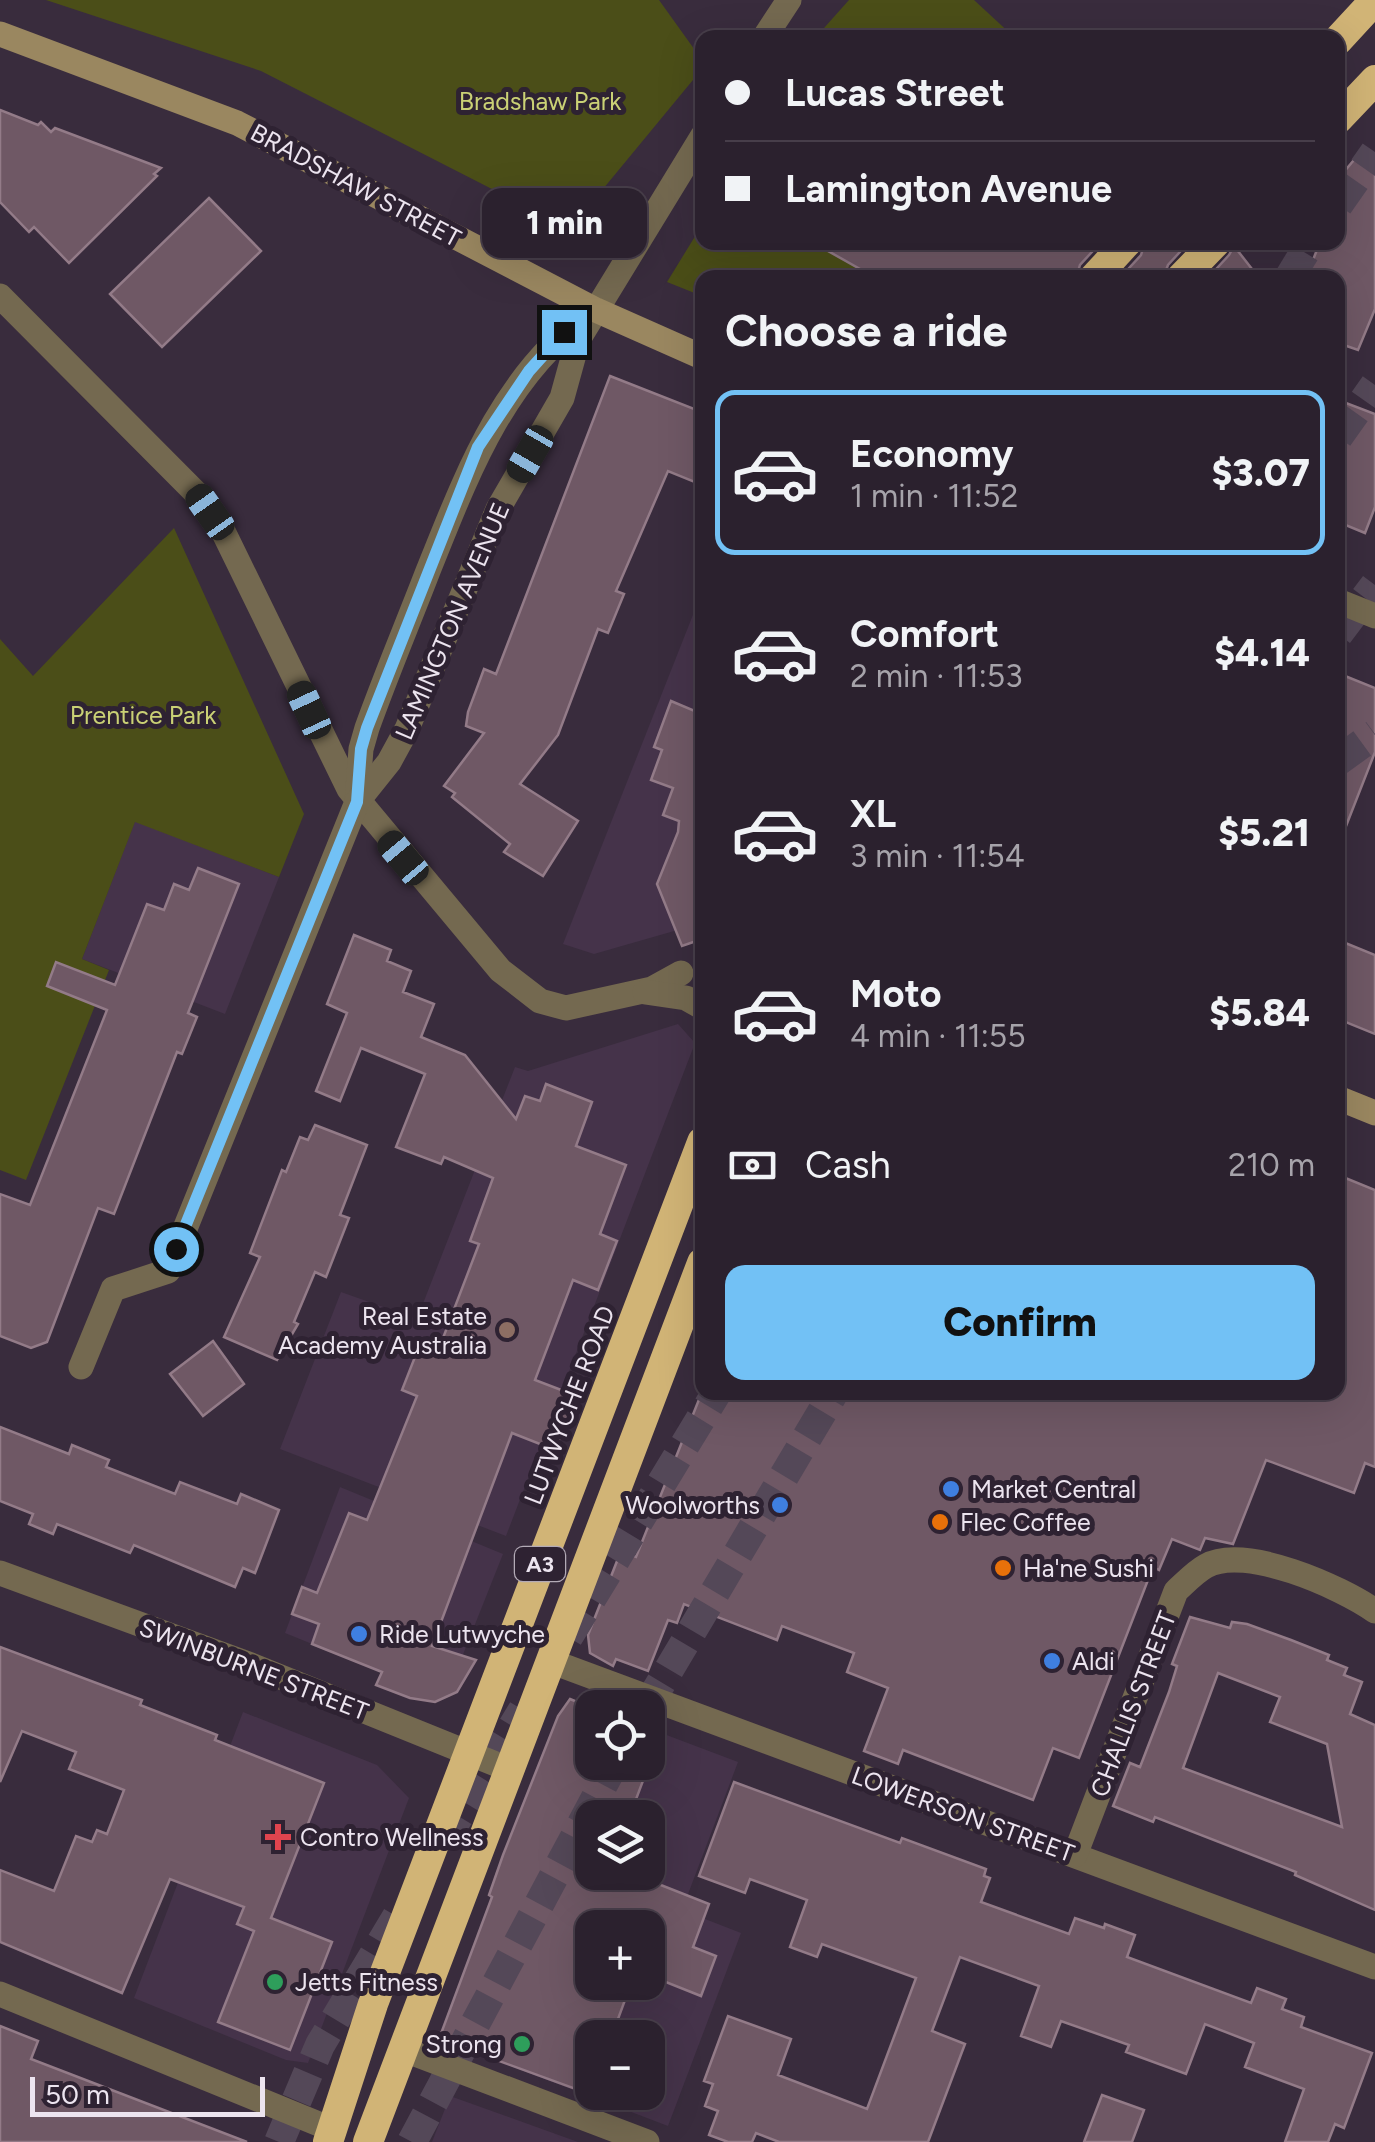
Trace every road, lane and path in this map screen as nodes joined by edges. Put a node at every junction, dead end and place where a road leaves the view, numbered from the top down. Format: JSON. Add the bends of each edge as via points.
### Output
{"nodes":[{"id":1,"x":789,"y":0,"type":"edge"},
{"id":2,"x":1375,"y":0,"type":"edge"},
{"id":3,"x":769,"y":30,"type":"edge"},
{"id":4,"x":1345,"y":32,"type":"edge"},
{"id":5,"x":0,"y":34,"type":"edge"},
{"id":6,"x":1373,"y":86,"type":"edge"},
{"id":7,"x":1345,"y":112,"type":"edge"},
{"id":8,"x":695,"y":149,"type":"edge"},
{"id":9,"x":1120,"y":250,"type":"edge"},
{"id":10,"x":1208,"y":250,"type":"edge"},
{"id":11,"x":1101,"y":270,"type":"edge"},
{"id":12,"x":1189,"y":270,"type":"edge"},
{"id":13,"x":0,"y":296,"type":"edge"},
{"id":14,"x":596,"y":310,"type":"junction"},
{"id":15,"x":695,"y":355,"type":"edge"},
{"id":16,"x":1345,"y":604,"type":"edge"},
{"id":17,"x":1375,"y":616,"type":"edge"},
{"id":18,"x":357,"y":802,"type":"junction"},
{"id":19,"x":681,"y":973,"type":"dead end"},
{"id":20,"x":644,"y":992,"type":"junction"},
{"id":21,"x":695,"y":1003,"type":"edge"},
{"id":22,"x":1345,"y":1101,"type":"edge"},
{"id":23,"x":1375,"y":1112,"type":"edge"},
{"id":24,"x":695,"y":1160,"type":"edge"},
{"id":25,"x":695,"y":1281,"type":"edge"},
{"id":26,"x":80,"y":1367,"type":"dead end"},
{"id":27,"x":0,"y":1573,"type":"edge"},
{"id":28,"x":1375,"y":1611,"type":"edge"},
{"id":29,"x":550,"y":1661,"type":"junction"},
{"id":30,"x":468,"y":1753,"type":"junction"},
{"id":31,"x":508,"y":1769,"type":"junction"},
{"id":32,"x":1075,"y":1856,"type":"junction"},
{"id":33,"x":1375,"y":1967,"type":"edge"},
{"id":34,"x":0,"y":1994,"type":"edge"},
{"id":35,"x":402,"y":2050,"type":"junction"},
{"id":36,"x":330,"y":2136,"type":"edge"},
{"id":37,"x":368,"y":2142,"type":"edge"},
{"id":38,"x":647,"y":2142,"type":"edge"}],
"edges":[{"from":1,"to":3,"type":"street"},
{"from":2,"to":4,"type":"highway"},
{"from":5,"to":14,"type":"street","name":"BRADSHAW STREET","via":[[238,123]]},
{"from":6,"to":7,"type":"highway"},
{"from":8,"to":14,"type":"street","name":"LAMINGTON AVENUE"},
{"from":9,"to":11,"type":"highway"},
{"from":10,"to":12,"type":"highway"},
{"from":13,"to":18,"type":"street","via":[[198,494]]},
{"from":14,"to":15,"type":"street","name":"BRADSHAW STREET"},
{"from":14,"to":18,"type":"street","name":"LAMINGTON AVENUE","via":[[578,340],[562,398],[498,509],[408,729]]},
{"from":14,"to":18,"type":"street","name":"LAMINGTON AVENUE","via":[[564,332],[529,371],[478,447],[367,728]]},
{"from":16,"to":17,"type":"street"},
{"from":18,"to":20,"type":"street","via":[[500,970],[531,996],[566,1008]]},
{"from":18,"to":26,"type":"street","via":[[168,1271],[113,1290]]},
{"from":19,"to":20,"type":"street"},
{"from":20,"to":21,"type":"street"},
{"from":22,"to":23,"type":"street"},
{"from":24,"to":30,"type":"highway","name":"LUTWYCHE ROAD","number":"A3"},
{"from":25,"to":29,"type":"highway","number":"A3"},
{"from":27,"to":30,"type":"street","name":"SWINBURNE STREET"},
{"from":28,"to":32,"type":"street","name":"CHALLIS STREET","via":[[1355,1597],[1247,1558],[1207,1564],[1176,1591]]},
{"from":29,"to":31,"type":"highway","number":"A3"},
{"from":29,"to":32,"type":"street","name":"LOWERSON STREET"},
{"from":30,"to":31,"type":"street","name":"SWINBURNE STREET"},
{"from":30,"to":36,"type":"highway","name":"LUTWYCHE ROAD","number":"A3"},
{"from":31,"to":35,"type":"highway","number":"A3"},
{"from":32,"to":33,"type":"street","name":"LOWERSON STREET"},
{"from":34,"to":36,"type":"street"},
{"from":35,"to":37,"type":"highway","number":"A3"},
{"from":35,"to":38,"type":"street"}]}
